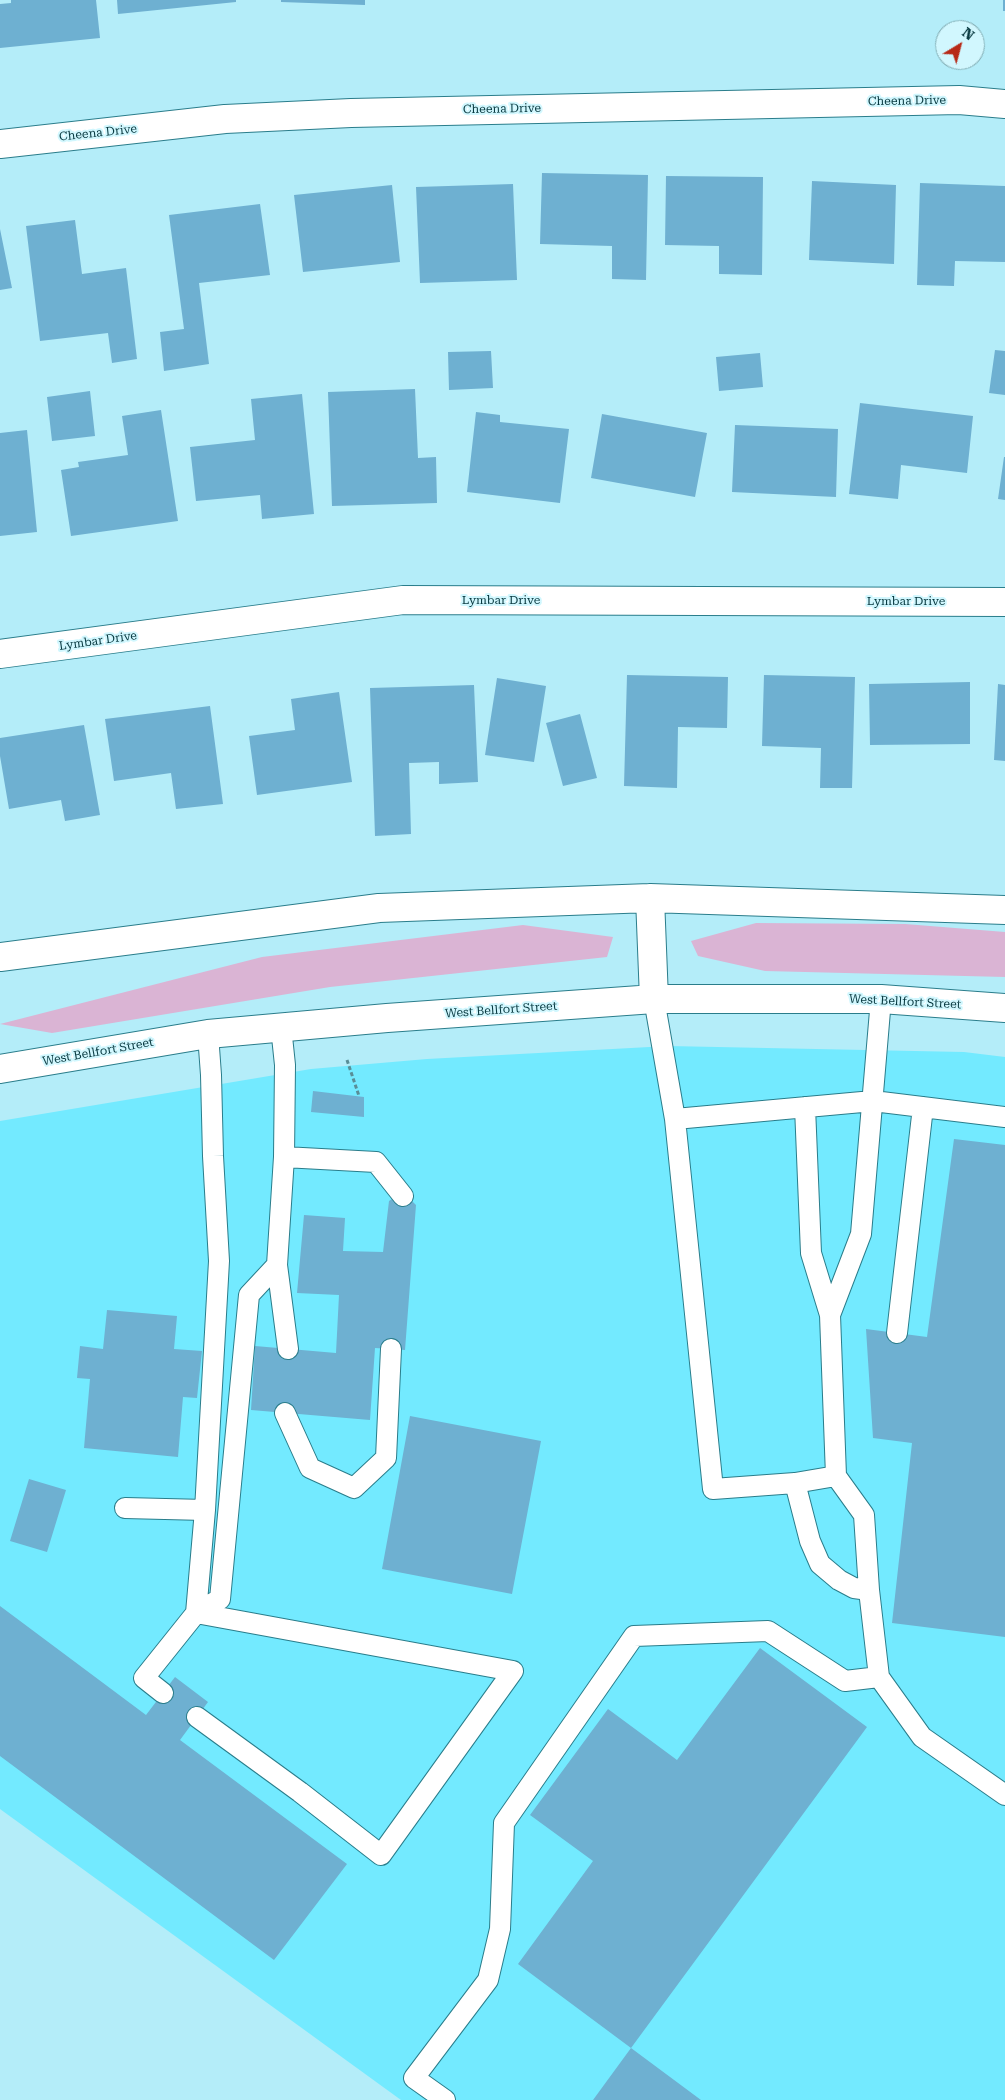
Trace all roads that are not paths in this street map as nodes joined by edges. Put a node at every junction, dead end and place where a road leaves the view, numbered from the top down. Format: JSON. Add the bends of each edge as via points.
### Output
{"nodes":[{"id":1,"x":1005,"y":104,"type":"edge"},
{"id":2,"x":0,"y":144,"type":"edge"},
{"id":3,"x":1005,"y":602,"type":"edge"},
{"id":4,"x":0,"y":654,"type":"edge"},
{"id":5,"x":650,"y":898,"type":"junction"},
{"id":6,"x":1005,"y":910,"type":"edge"},
{"id":7,"x":0,"y":957,"type":"edge"},
{"id":8,"x":654,"y":999,"type":"junction"},
{"id":9,"x":881,"y":999,"type":"junction"},
{"id":10,"x":1005,"y":1008,"type":"edge"},
{"id":11,"x":281,"y":1027,"type":"junction"},
{"id":12,"x":208,"y":1034,"type":"junction"},
{"id":13,"x":0,"y":1069,"type":"edge"},
{"id":14,"x":874,"y":1101,"type":"junction"},
{"id":15,"x":923,"y":1107,"type":"junction"},
{"id":16,"x":805,"y":1108,"type":"junction"},
{"id":17,"x":1005,"y":1117,"type":"edge"},
{"id":18,"x":675,"y":1119,"type":"junction"},
{"id":19,"x":284,"y":1157,"type":"junction"},
{"id":20,"x":403,"y":1196,"type":"dead end"},
{"id":21,"x":277,"y":1264,"type":"junction"},
{"id":22,"x":830,"y":1315,"type":"junction"},
{"id":23,"x":897,"y":1333,"type":"dead end"},
{"id":24,"x":288,"y":1349,"type":"dead end"},
{"id":25,"x":391,"y":1349,"type":"dead end"},
{"id":26,"x":285,"y":1413,"type":"dead end"},
{"id":27,"x":836,"y":1476,"type":"junction"},
{"id":28,"x":795,"y":1483,"type":"junction"},
{"id":29,"x":125,"y":1508,"type":"dead end"},
{"id":30,"x":205,"y":1510,"type":"junction"},
{"id":31,"x":869,"y":1590,"type":"junction"},
{"id":32,"x":196,"y":1613,"type":"junction"},
{"id":33,"x":879,"y":1677,"type":"junction"},
{"id":34,"x":163,"y":1693,"type":"dead end"},
{"id":35,"x":197,"y":1717,"type":"dead end"},
{"id":36,"x":1005,"y":1795,"type":"edge"},
{"id":37,"x":445,"y":2100,"type":"edge"}],
"edges":[{"from":1,"to":2,"type":"main road","name":"Cheena Drive","via":[[959,100],[351,113],[225,119]]},
{"from":3,"to":4,"type":"main road","name":"Lymbar Drive","via":[[403,600]]},
{"from":5,"to":6,"type":"main road"},
{"from":5,"to":7,"type":"main road","via":[[379,908]]},
{"from":5,"to":8,"type":"main road"},
{"from":8,"to":9,"type":"main road","name":"West Bellfort Street"},
{"from":8,"to":11,"type":"main road","name":"West Bellfort Street"},
{"from":8,"to":18,"type":"lane"},
{"from":9,"to":10,"type":"main road","name":"West Bellfort Street"},
{"from":9,"to":14,"type":"lane"},
{"from":11,"to":12,"type":"main road","name":"West Bellfort Street"},
{"from":11,"to":19,"type":"lane","via":[[285,1065]]},
{"from":12,"to":13,"type":"main road","name":"West Bellfort Street"},
{"from":12,"to":30,"type":"lane","via":[[219,1261]]},
{"from":14,"to":15,"type":"lane"},
{"from":14,"to":16,"type":"lane"},
{"from":14,"to":22,"type":"lane","via":[[861,1234]]},
{"from":15,"to":17,"type":"lane"},
{"from":15,"to":23,"type":"lane"},
{"from":16,"to":18,"type":"lane"},
{"from":16,"to":22,"type":"lane","via":[[811,1253]]},
{"from":18,"to":28,"type":"lane","via":[[713,1489]]},
{"from":19,"to":20,"type":"lane","via":[[376,1162]]},
{"from":19,"to":21,"type":"lane"},
{"from":21,"to":24,"type":"lane"},
{"from":21,"to":32,"type":"lane","via":[[249,1295],[220,1598]]},
{"from":22,"to":27,"type":"lane"},
{"from":25,"to":26,"type":"lane","via":[[386,1458],[354,1488],[310,1468]]},
{"from":27,"to":28,"type":"lane"},
{"from":27,"to":31,"type":"lane","via":[[864,1515]]},
{"from":28,"to":31,"type":"lane","via":[[810,1541],[820,1564],[854,1588]]},
{"from":29,"to":30,"type":"lane"},
{"from":30,"to":32,"type":"lane"},
{"from":31,"to":33,"type":"lane"},
{"from":32,"to":34,"type":"lane","via":[[144,1678]]},
{"from":32,"to":35,"type":"lane","via":[[513,1671],[380,1855]]},
{"from":33,"to":36,"type":"lane","via":[[922,1737]]},
{"from":33,"to":37,"type":"lane","via":[[845,1681],[768,1631],[634,1636],[504,1823],[500,1929],[488,1980],[414,2078]]}]}
